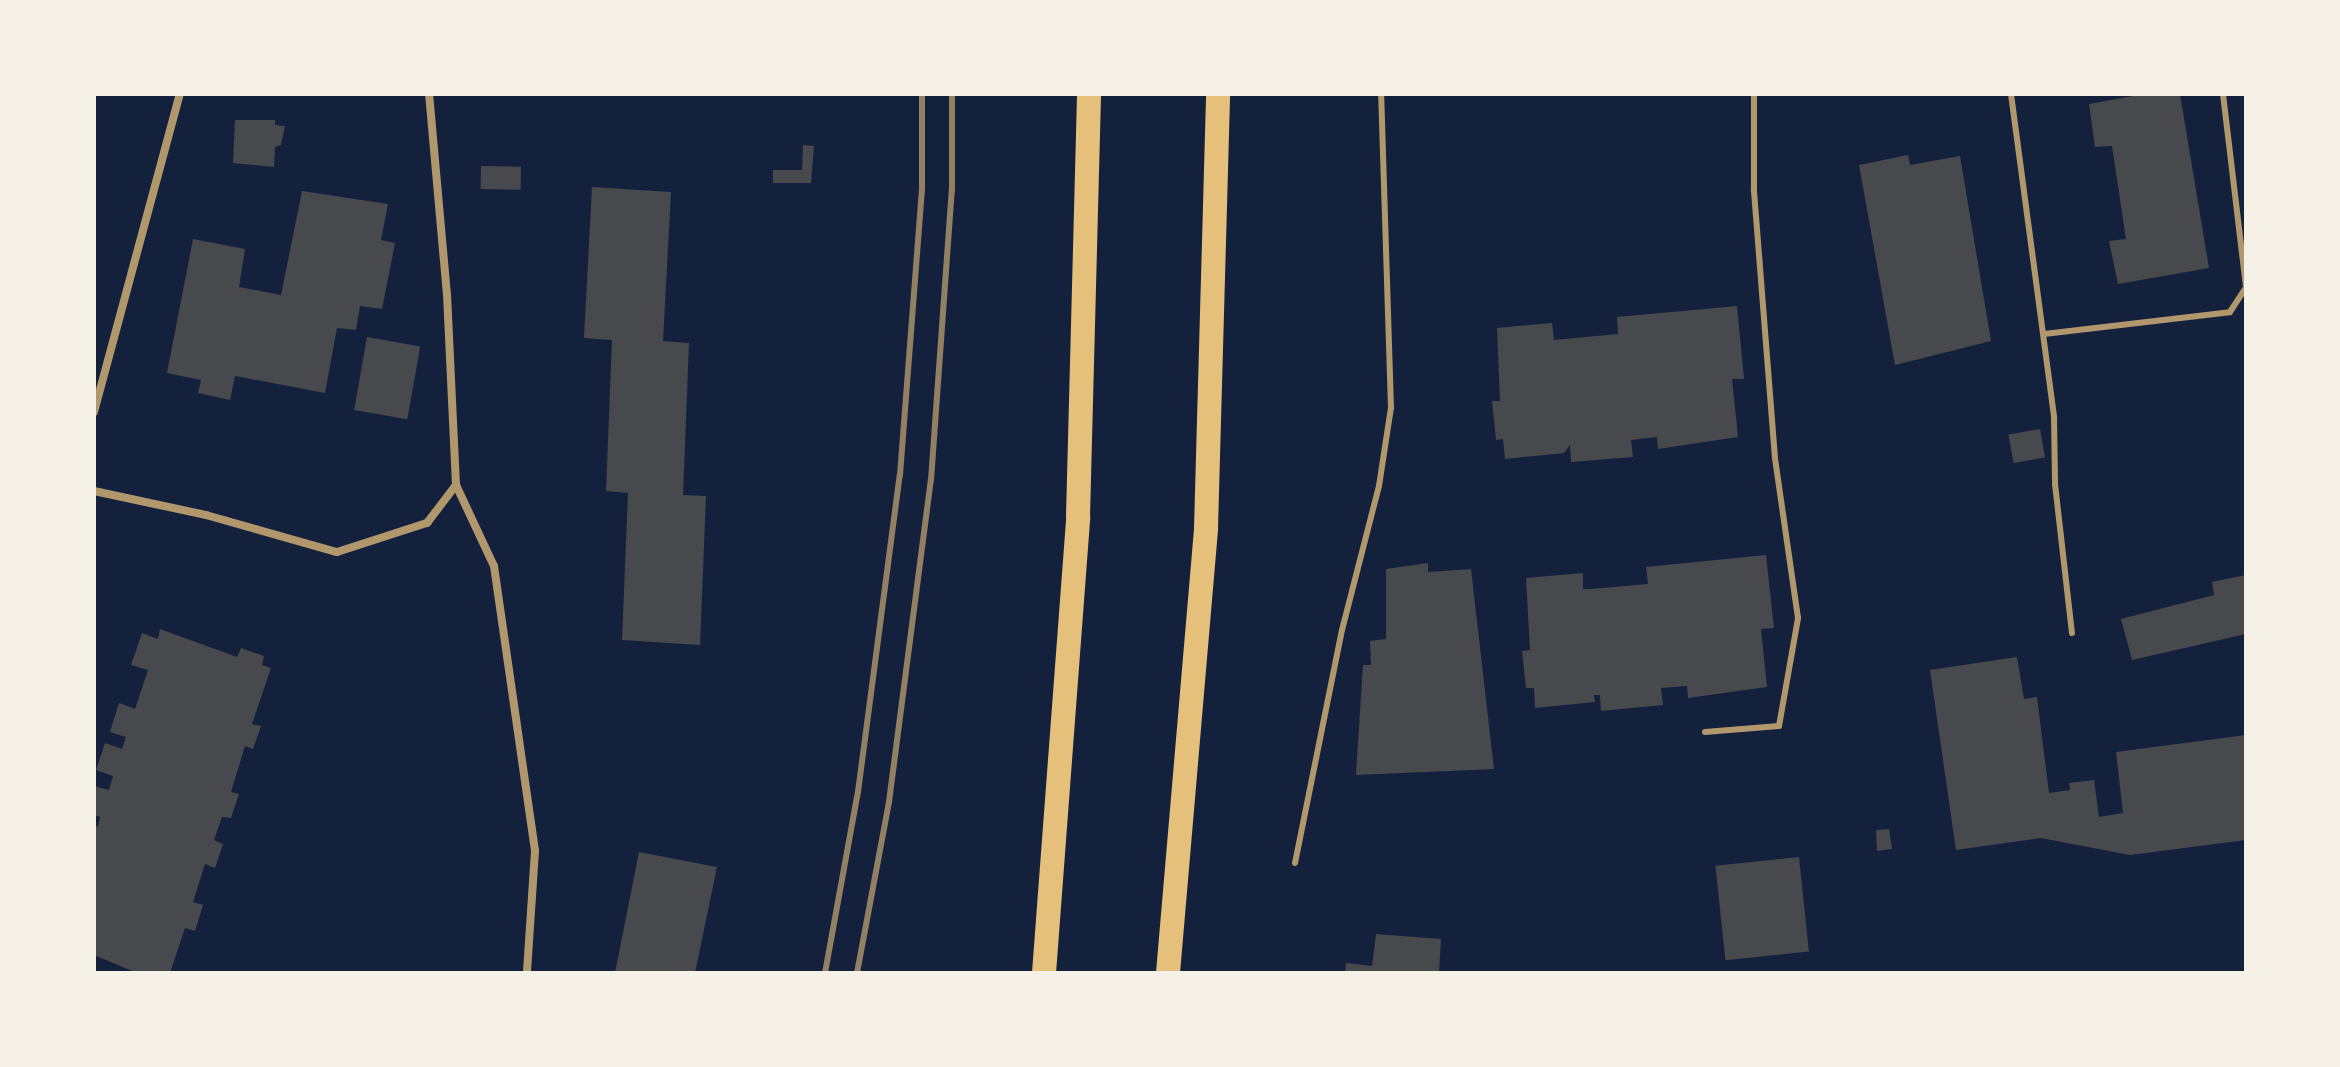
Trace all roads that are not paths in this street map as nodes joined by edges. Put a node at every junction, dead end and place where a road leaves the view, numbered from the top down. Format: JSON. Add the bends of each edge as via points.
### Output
{"nodes":[{"id":1,"x":180,"y":94,"type":"edge"},
{"id":2,"x":429,"y":94,"type":"edge"},
{"id":3,"x":1089,"y":94,"type":"edge"},
{"id":4,"x":1218,"y":94,"type":"edge"},
{"id":5,"x":1381,"y":94,"type":"edge"},
{"id":6,"x":1754,"y":94,"type":"edge"},
{"id":7,"x":2011,"y":94,"type":"edge"},
{"id":8,"x":2223,"y":94,"type":"edge"},
{"id":9,"x":2246,"y":287,"type":"edge"},
{"id":10,"x":2044,"y":334,"type":"junction"},
{"id":11,"x":94,"y":412,"type":"edge"},
{"id":12,"x":456,"y":485,"type":"junction"},
{"id":13,"x":94,"y":491,"type":"edge"},
{"id":14,"x":2072,"y":633,"type":"dead end"},
{"id":15,"x":1705,"y":732,"type":"dead end"},
{"id":16,"x":1295,"y":863,"type":"dead end"},
{"id":17,"x":527,"y":973,"type":"edge"},
{"id":18,"x":1044,"y":973,"type":"edge"},
{"id":19,"x":1168,"y":973,"type":"edge"}],
"edges":[{"from":1,"to":11,"type":"street"},
{"from":2,"to":12,"type":"street","via":[[447,295]]},
{"from":3,"to":18,"type":"highway","via":[[1078,516]]},
{"from":4,"to":19,"type":"highway","via":[[1206,528]]},
{"from":5,"to":16,"type":"lane","via":[[1391,408],[1379,486],[1342,630]]},
{"from":6,"to":15,"type":"lane","via":[[1754,189],[1775,458],[1798,618],[1779,726]]},
{"from":7,"to":10,"type":"lane"},
{"from":8,"to":9,"type":"lane"},
{"from":9,"to":10,"type":"lane","via":[[2230,312]]},
{"from":10,"to":14,"type":"lane"},
{"from":12,"to":13,"type":"street","via":[[427,523],[337,552]]},
{"from":12,"to":17,"type":"street","via":[[496,581],[535,851]]}]}
